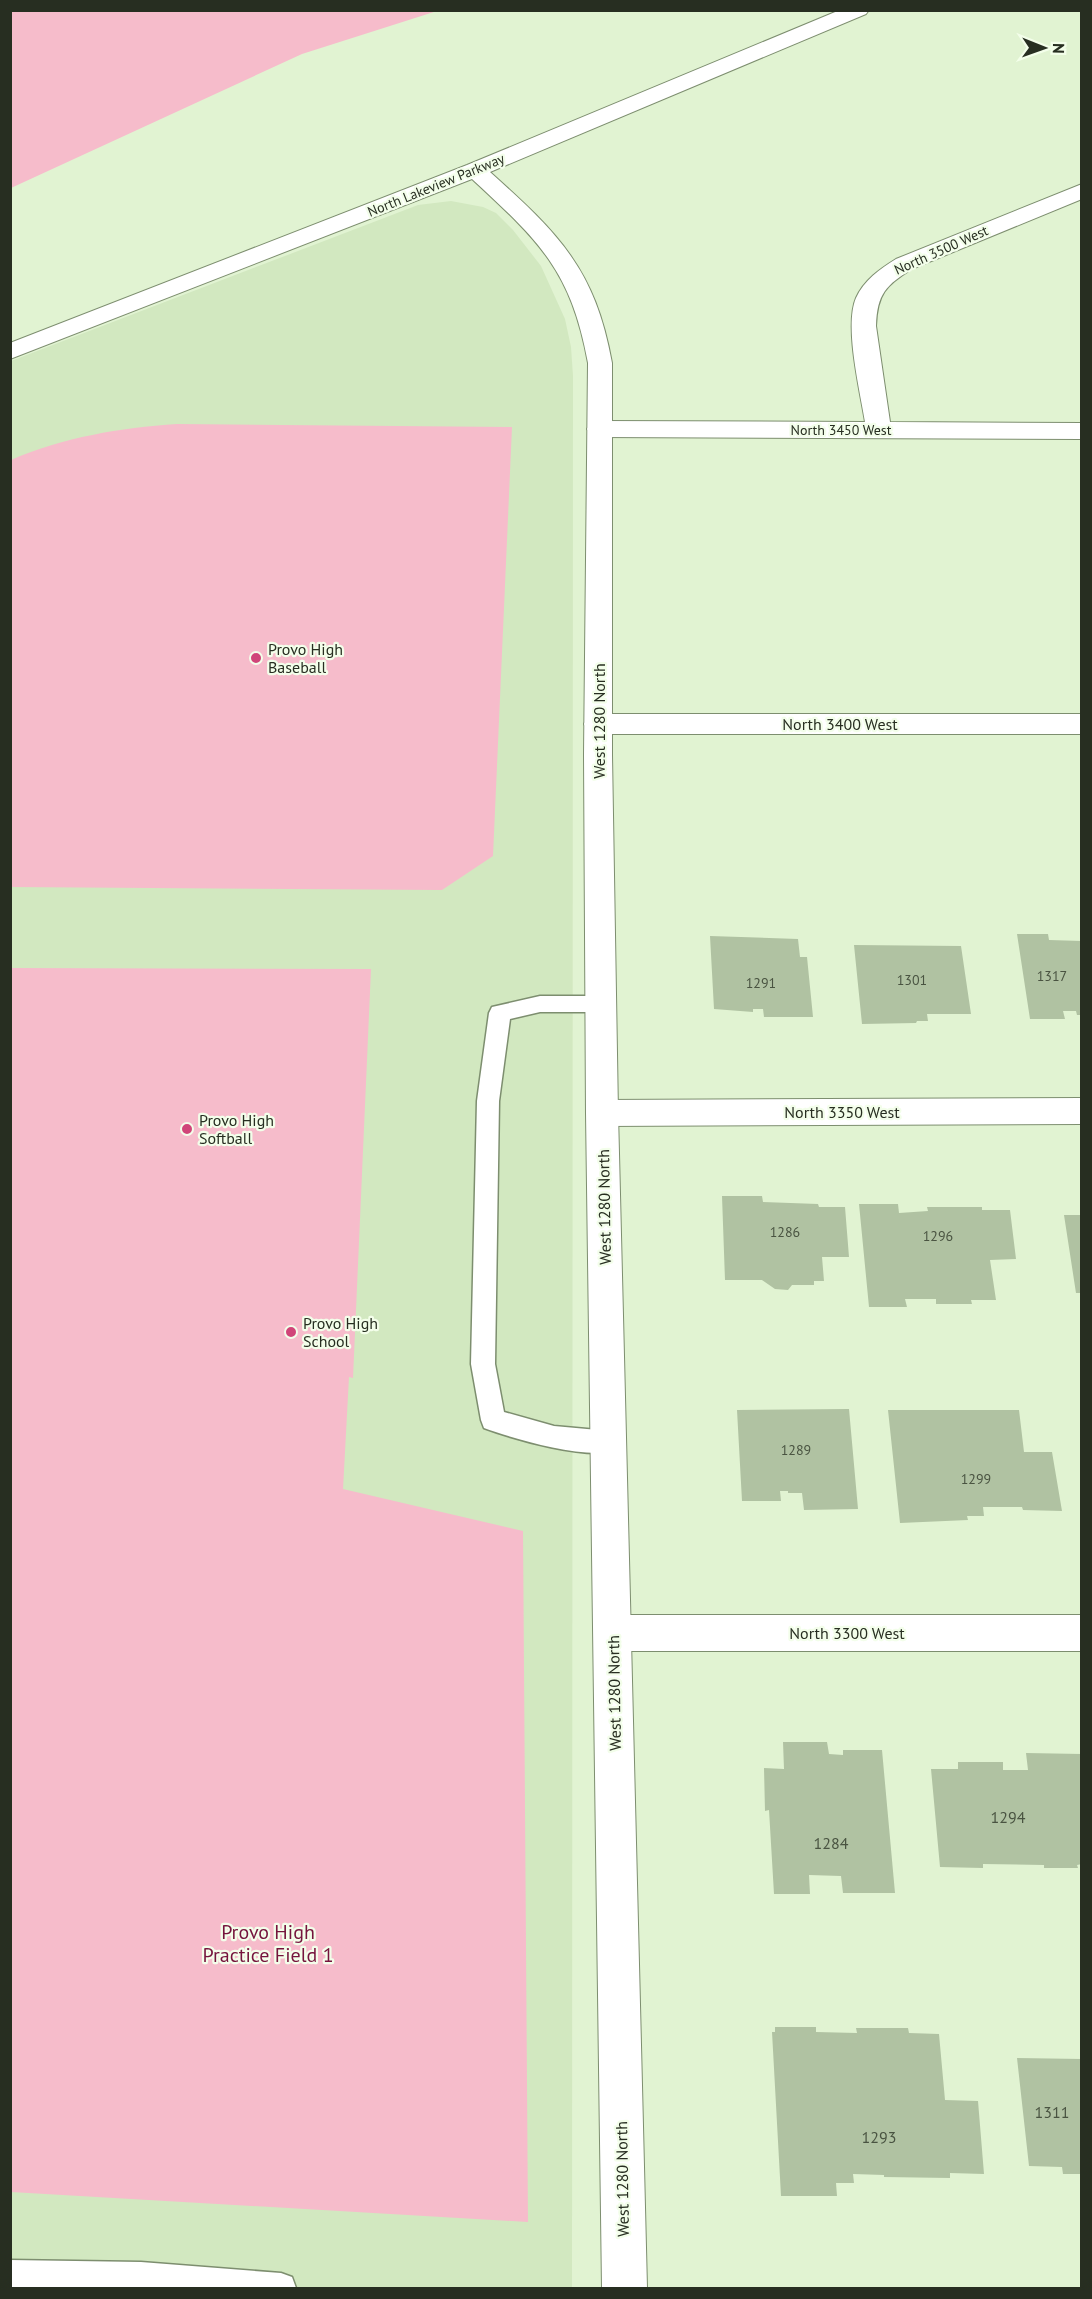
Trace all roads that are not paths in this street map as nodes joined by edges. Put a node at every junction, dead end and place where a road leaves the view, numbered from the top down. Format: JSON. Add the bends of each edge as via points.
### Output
{"nodes":[{"id":1,"x":859,"y":10,"type":"edge"},
{"id":2,"x":476,"y":170,"type":"junction"},
{"id":3,"x":1082,"y":191,"type":"edge"},
{"id":4,"x":10,"y":352,"type":"edge"},
{"id":5,"x":600,"y":429,"type":"junction"},
{"id":6,"x":879,"y":431,"type":"junction"},
{"id":7,"x":1082,"y":431,"type":"edge"},
{"id":8,"x":598,"y":724,"type":"junction"},
{"id":9,"x":1082,"y":724,"type":"edge"},
{"id":10,"x":601,"y":1004,"type":"junction"},
{"id":11,"x":1082,"y":1111,"type":"edge"},
{"id":12,"x":602,"y":1113,"type":"junction"},
{"id":13,"x":609,"y":1442,"type":"junction"},
{"id":14,"x":1082,"y":1632,"type":"edge"},
{"id":15,"x":613,"y":1633,"type":"junction"},
{"id":16,"x":10,"y":2275,"type":"edge"},
{"id":17,"x":281,"y":2289,"type":"edge"},
{"id":18,"x":624,"y":2289,"type":"edge"}],
"edges":[{"from":1,"to":2,"type":"street","name":"North Lakeview Parkway"},
{"from":2,"to":4,"type":"street","name":"North Lakeview Parkway"},
{"from":2,"to":5,"type":"street","name":"West 1280 North","via":[[551,241],[580,287],[597,337]]},
{"from":3,"to":6,"type":"street","name":"North 3500 West","via":[[904,264],[880,280],[866,302],[864,322]]},
{"from":5,"to":6,"type":"street","name":"North 3450 West"},
{"from":5,"to":8,"type":"street","name":"West 1280 North"},
{"from":6,"to":7,"type":"street","name":"North 3450 West"},
{"from":8,"to":9,"type":"street","name":"North 3400 West"},
{"from":8,"to":10,"type":"street","name":"West 1280 North"},
{"from":10,"to":12,"type":"street","name":"West 1280 North"},
{"from":10,"to":13,"type":"lane","via":[[540,1004],[500,1013],[488,1101],[483,1364],[493,1420],[554,1437]]},
{"from":11,"to":12,"type":"street","name":"North 3350 West"},
{"from":12,"to":13,"type":"street","name":"West 1280 North"},
{"from":13,"to":15,"type":"street","name":"West 1280 North"},
{"from":14,"to":15,"type":"street","name":"North 3300 West"},
{"from":15,"to":18,"type":"street","name":"West 1280 North"},
{"from":16,"to":17,"type":"lane","via":[[141,2277]]}]}
